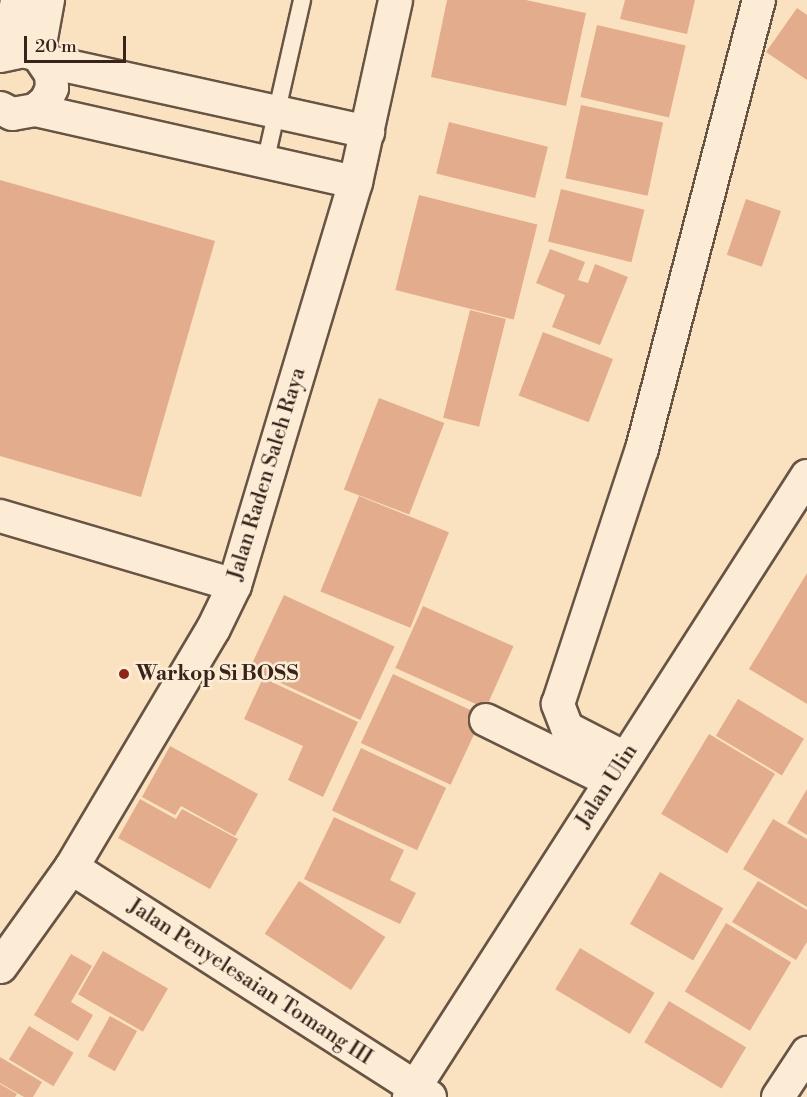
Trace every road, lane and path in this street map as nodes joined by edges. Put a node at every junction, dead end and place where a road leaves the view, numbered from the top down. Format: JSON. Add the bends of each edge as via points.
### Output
{"nodes":[{"id":1,"x":17,"y":0,"type":"edge"},
{"id":2,"x":48,"y":0,"type":"edge"},
{"id":3,"x":302,"y":0,"type":"edge"},
{"id":4,"x":395,"y":0,"type":"edge"},
{"id":5,"x":759,"y":0,"type":"edge"},
{"id":6,"x":16,"y":56,"type":"edge"},
{"id":7,"x":0,"y":108,"type":"edge"},
{"id":8,"x":35,"y":110,"type":"junction"},
{"id":9,"x":279,"y":113,"type":"junction"},
{"id":10,"x":368,"y":132,"type":"junction"},
{"id":11,"x":265,"y":163,"type":"junction"},
{"id":12,"x":355,"y":182,"type":"junction"},
{"id":13,"x":807,"y":476,"type":"edge"},
{"id":14,"x":0,"y":516,"type":"edge"},
{"id":15,"x":234,"y":585,"type":"junction"},
{"id":16,"x":486,"y":720,"type":"dead end"},
{"id":17,"x":617,"y":769,"type":"junction"},
{"id":18,"x":71,"y":867,"type":"junction"},
{"id":19,"x":0,"y":966,"type":"edge"},
{"id":20,"x":807,"y":1053,"type":"edge"},
{"id":21,"x":418,"y":1094,"type":"edge"},
{"id":22,"x":778,"y":1097,"type":"edge"}],
"edges":[{"from":1,"to":6,"type":"street"},
{"from":2,"to":6,"type":"street"},
{"from":3,"to":9,"type":"lane"},
{"from":4,"to":10,"type":"main road","name":"Jalan Raden Saleh Raya"},
{"from":5,"to":17,"type":"street","via":[[642,448],[558,704],[567,728]]},
{"from":6,"to":8,"type":"street","via":[[52,88]]},
{"from":6,"to":9,"type":"street"},
{"from":7,"to":8,"type":"street","via":[[12,114]]},
{"from":8,"to":11,"type":"street"},
{"from":9,"to":10,"type":"street"},
{"from":9,"to":11,"type":"lane"},
{"from":10,"to":12,"type":"main road","name":"Jalan Raden Saleh Raya"},
{"from":11,"to":12,"type":"street"},
{"from":12,"to":15,"type":"main road","name":"Jalan Raden Saleh Raya"},
{"from":13,"to":17,"type":"street","name":"Jalan Ulin"},
{"from":14,"to":15,"type":"street"},
{"from":15,"to":18,"type":"main road","name":"Jalan Raden Saleh Raya","via":[[207,638]]},
{"from":16,"to":17,"type":"street"},
{"from":17,"to":21,"type":"street","name":"Jalan Ulin"},
{"from":18,"to":19,"type":"main road","name":"Jalan Raden Saleh Raya"},
{"from":18,"to":21,"type":"main road","name":"Jalan Penyelesaian Tomang III"},
{"from":20,"to":22,"type":"street"}]}
